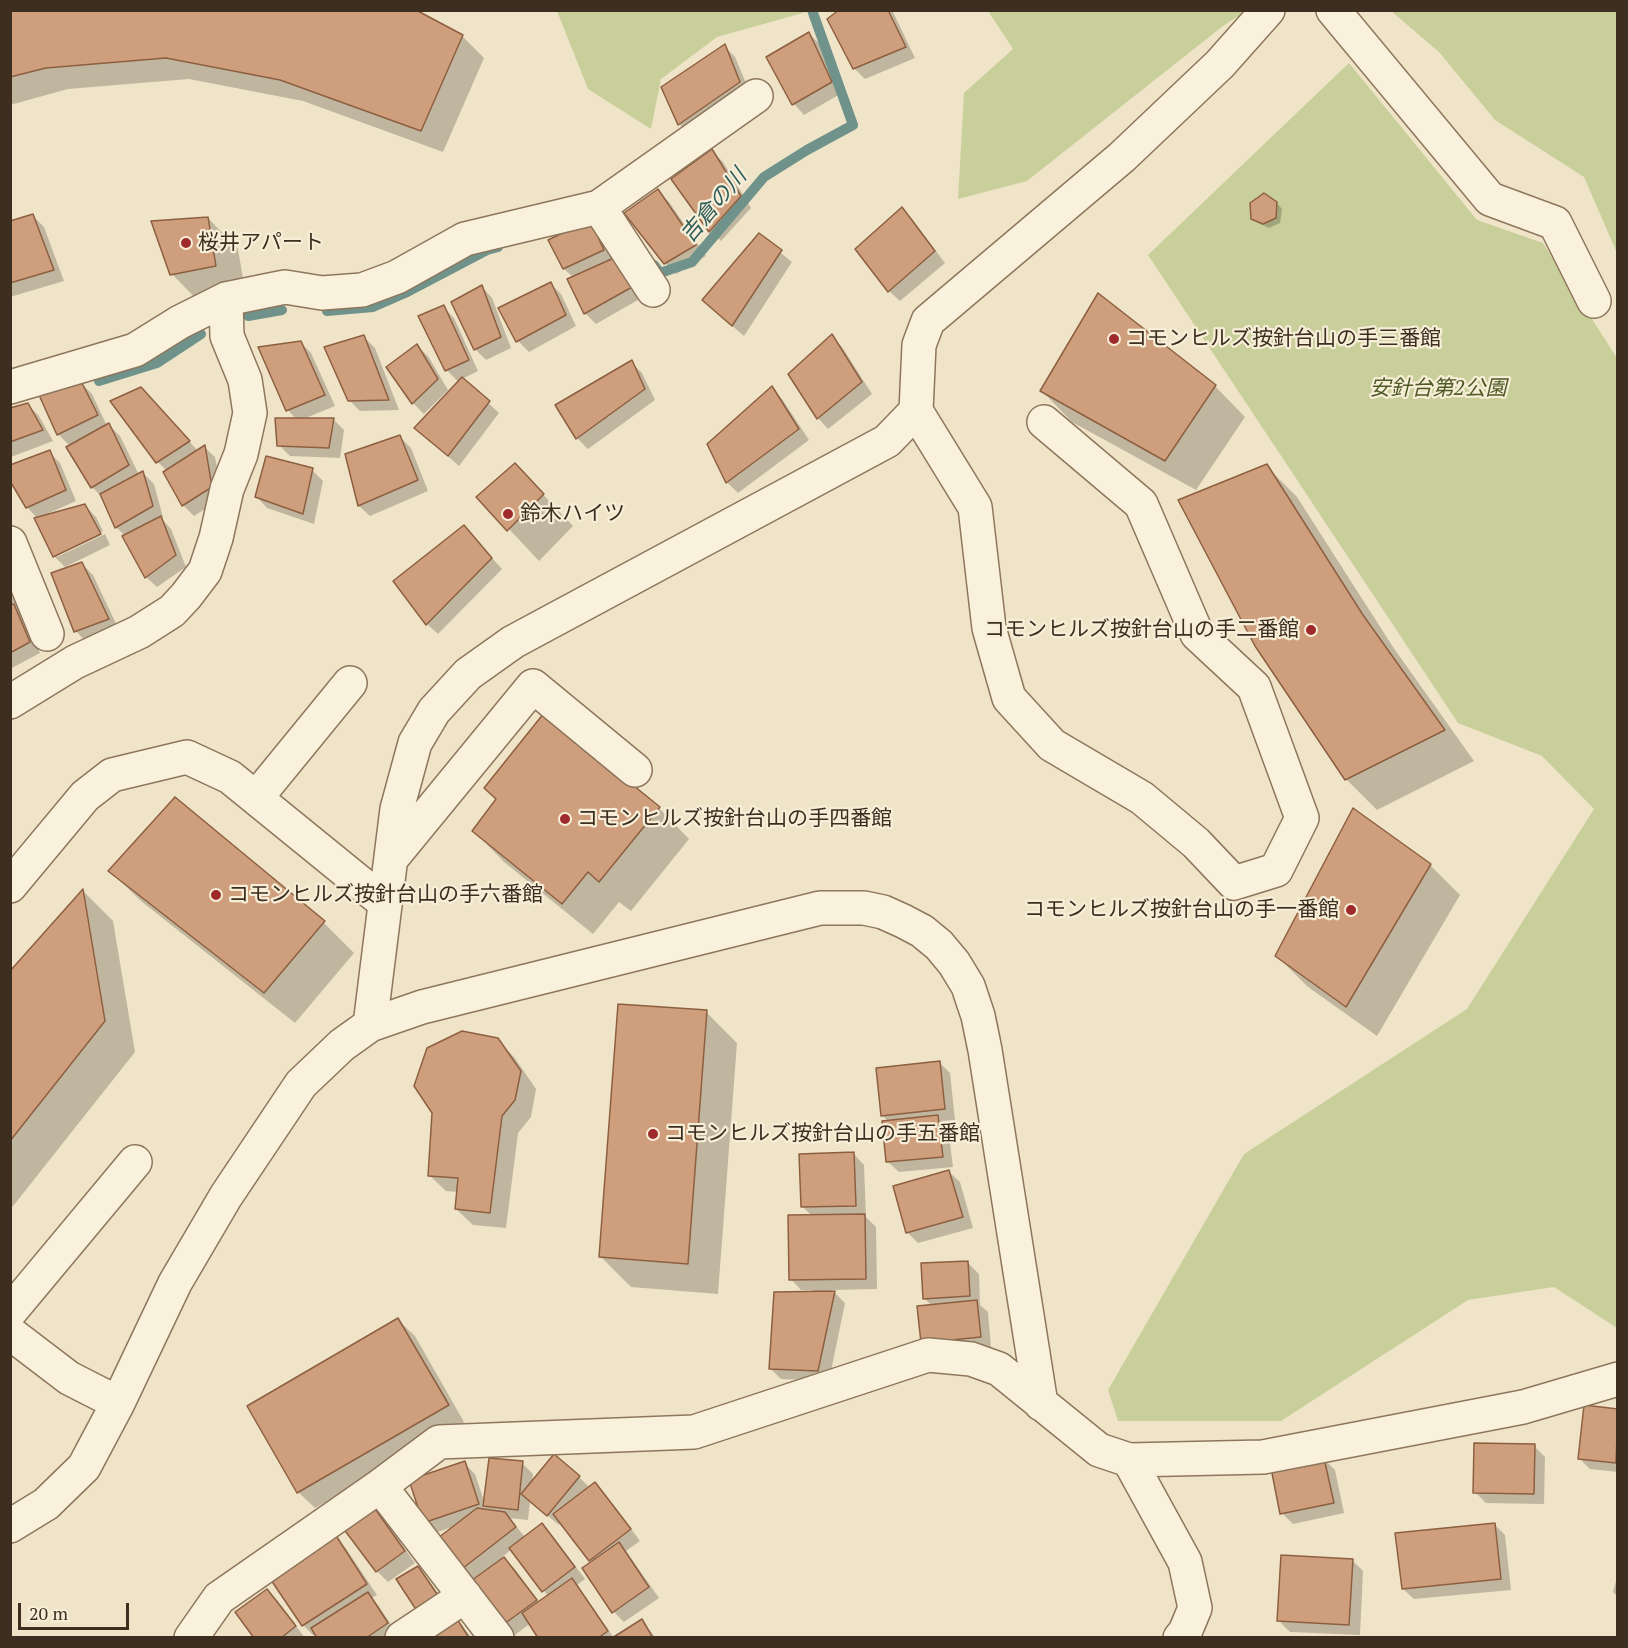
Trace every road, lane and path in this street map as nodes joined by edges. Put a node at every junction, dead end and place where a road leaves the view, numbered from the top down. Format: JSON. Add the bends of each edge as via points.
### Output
{"nodes":[{"id":1,"x":1268,"y":10,"type":"edge"},
{"id":2,"x":1333,"y":10,"type":"edge"},
{"id":3,"x":756,"y":96,"type":"dead end"},
{"id":4,"x":599,"y":207,"type":"junction"},
{"id":5,"x":653,"y":290,"type":"dead end"},
{"id":6,"x":226,"y":299,"type":"junction"},
{"id":7,"x":1594,"y":301,"type":"dead end"},
{"id":8,"x":10,"y":387,"type":"edge"},
{"id":9,"x":916,"y":411,"type":"junction"},
{"id":10,"x":1044,"y":422,"type":"dead end"},
{"id":11,"x":10,"y":543,"type":"edge"},
{"id":12,"x":47,"y":634,"type":"dead end"},
{"id":13,"x":350,"y":683,"type":"dead end"},
{"id":14,"x":10,"y":702,"type":"edge"},
{"id":15,"x":634,"y":770,"type":"dead end"},
{"id":16,"x":256,"y":798,"type":"junction"},
{"id":17,"x":391,"y":859,"type":"junction"},
{"id":18,"x":10,"y":886,"type":"edge"},
{"id":19,"x":385,"y":903,"type":"junction"},
{"id":20,"x":370,"y":1025,"type":"junction"},
{"id":21,"x":135,"y":1162,"type":"dead end"},
{"id":22,"x":10,"y":1312,"type":"edge"},
{"id":23,"x":10,"y":1333,"type":"edge"},
{"id":24,"x":1617,"y":1379,"type":"edge"},
{"id":25,"x":118,"y":1403,"type":"junction"},
{"id":26,"x":1041,"y":1404,"type":"junction"},
{"id":27,"x":1129,"y":1460,"type":"junction"},
{"id":28,"x":380,"y":1486,"type":"junction"},
{"id":29,"x":10,"y":1527,"type":"edge"},
{"id":30,"x":465,"y":1596,"type":"junction"},
{"id":31,"x":191,"y":1638,"type":"edge"},
{"id":32,"x":402,"y":1638,"type":"edge"},
{"id":33,"x":497,"y":1638,"type":"edge"},
{"id":34,"x":1180,"y":1638,"type":"edge"}],
"edges":[{"from":1,"to":9,"type":"street","via":[[1220,63],[1122,157],[928,321],[919,345]]},
{"from":2,"to":7,"type":"street","via":[[1490,199],[1555,223]]},
{"from":3,"to":4,"type":"street"},
{"from":4,"to":5,"type":"street"},
{"from":4,"to":6,"type":"street","via":[[465,239],[397,277],[362,290],[322,293],[285,287]]},
{"from":6,"to":8,"type":"street","via":[[135,350]]},
{"from":6,"to":14,"type":"street","via":[[227,336],[245,380],[250,413],[205,571],[172,611],[139,632],[75,662]]},
{"from":9,"to":10,"type":"street","via":[[975,507],[989,628],[1009,698],[1052,745],[1142,798],[1196,843],[1234,883],[1276,870],[1302,818],[1254,687],[1197,634],[1141,504]]},
{"from":9,"to":17,"type":"street","via":[[886,441],[513,642],[468,674],[434,711],[415,743],[397,810]]},
{"from":11,"to":12,"type":"street"},
{"from":13,"to":16,"type":"street"},
{"from":15,"to":17,"type":"street","via":[[533,686]]},
{"from":16,"to":18,"type":"street","via":[[230,777],[187,757],[112,775],[85,796]]},
{"from":16,"to":19,"type":"street"},
{"from":17,"to":19,"type":"street"},
{"from":19,"to":20,"type":"street"},
{"from":20,"to":25,"type":"street","via":[[301,1084],[226,1196],[175,1283]]},
{"from":20,"to":26,"type":"street","via":[[422,1007],[820,908],[883,912],[921,931],[954,963],[968,986],[978,1016]]},
{"from":21,"to":22,"type":"street"},
{"from":23,"to":25,"type":"street","via":[[69,1378]]},
{"from":24,"to":27,"type":"street","via":[[1523,1407],[1263,1457]]},
{"from":25,"to":29,"type":"street","via":[[84,1467],[46,1504]]},
{"from":26,"to":27,"type":"street","via":[[1100,1450]]},
{"from":26,"to":28,"type":"street","via":[[999,1369],[971,1359],[928,1356],[694,1432],[439,1442]]},
{"from":27,"to":34,"type":"street","via":[[1185,1562],[1195,1608]]},
{"from":28,"to":30,"type":"street"},
{"from":28,"to":31,"type":"street","via":[[219,1598]]},
{"from":30,"to":32,"type":"street"},
{"from":30,"to":33,"type":"street"}]}
